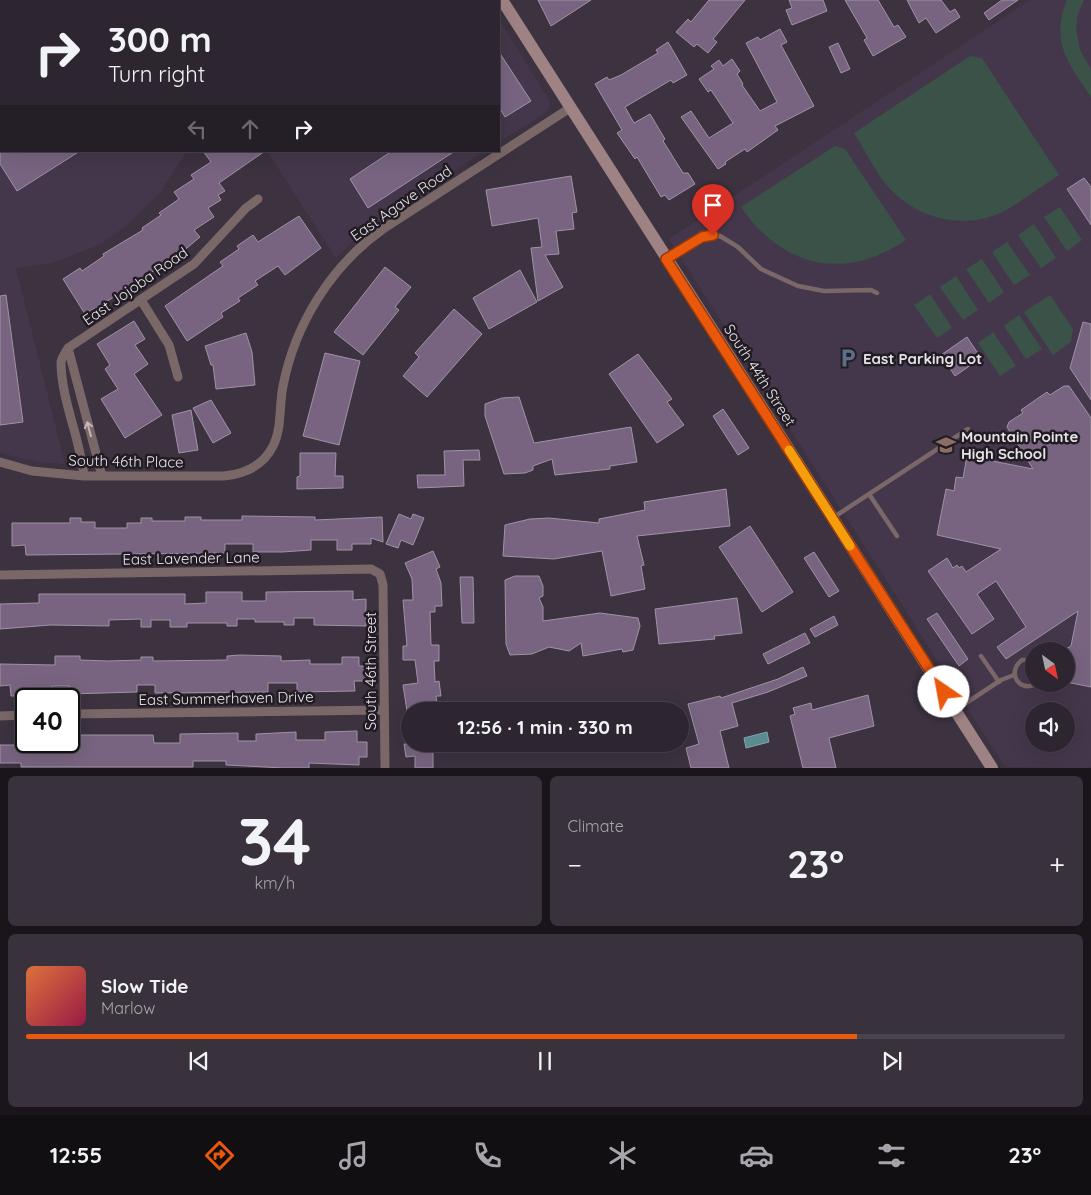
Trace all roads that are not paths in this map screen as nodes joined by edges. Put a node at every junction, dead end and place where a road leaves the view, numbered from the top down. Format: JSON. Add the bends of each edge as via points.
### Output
{"nodes":[{"id":1,"x":502,"y":0,"type":"edge"},
{"id":2,"x":570,"y":108,"type":"junction"},
{"id":3,"x":258,"y":199,"type":"dead end"},
{"id":4,"x":666,"y":259,"type":"junction"},
{"id":5,"x":877,"y":293,"type":"dead end"},
{"id":6,"x":141,"y":300,"type":"junction"},
{"id":7,"x":68,"y":348,"type":"junction"},
{"id":8,"x":178,"y":377,"type":"dead end"},
{"id":9,"x":968,"y":429,"type":"dead end"},
{"id":10,"x":0,"y":462,"type":"edge"},
{"id":11,"x":252,"y":469,"type":"joint"},
{"id":12,"x":84,"y":476,"type":"junction"},
{"id":13,"x":102,"y":476,"type":"junction"},
{"id":14,"x":869,"y":494,"type":"junction"},
{"id":15,"x":832,"y":518,"type":"junction"},
{"id":16,"x":897,"y":536,"type":"dead end"},
{"id":17,"x":380,"y":574,"type":"joint"},
{"id":18,"x":0,"y":575,"type":"edge"},
{"id":19,"x":981,"y":656,"type":"dead end"},
{"id":20,"x":1025,"y":660,"type":"edge"},
{"id":21,"x":1014,"y":675,"type":"junction"},
{"id":22,"x":999,"y":682,"type":"junction"},
{"id":23,"x":1025,"y":686,"type":"edge"},
{"id":24,"x":384,"y":710,"type":"junction"},
{"id":25,"x":956,"y":710,"type":"junction"},
{"id":26,"x":80,"y":714,"type":"edge"},
{"id":27,"x":15,"y":715,"type":"edge"},
{"id":28,"x":0,"y":716,"type":"edge"},
{"id":29,"x":385,"y":768,"type":"edge"},
{"id":30,"x":992,"y":768,"type":"edge"}],
"edges":[{"from":1,"to":2,"type":"street","name":"South 44th Street"},
{"from":2,"to":4,"type":"street","name":"South 44th Street"},
{"from":2,"to":11,"type":"street","name":"East Agave Road","via":[[382,229],[336,272],[298,335],[283,386],[273,446],[260,464]]},
{"from":3,"to":6,"type":"street","name":"East Jojoba Road","via":[[194,264]]},
{"from":4,"to":5,"type":"lane","via":[[702,237],[720,236],[738,247],[761,269],[798,286],[824,291],[871,290]]},
{"from":4,"to":15,"type":"street","name":"South 44th Street"},
{"from":6,"to":7,"type":"street","name":"East Jojoba Road"},
{"from":6,"to":8,"type":"street","via":[[169,344]]},
{"from":7,"to":12,"type":"street","via":[[61,360],[64,385],[82,455]]},
{"from":13,"to":7,"type":"street","one_way":true},
{"from":9,"to":14,"type":"lane"},
{"from":10,"to":12,"type":"street","name":"South 46th Place","via":[[32,470]]},
{"from":11,"to":13,"type":"street","name":"South 46th Place","via":[[224,476]]},
{"from":12,"to":13,"type":"street","name":"South 46th Place"},
{"from":14,"to":15,"type":"lane"},
{"from":14,"to":16,"type":"lane"},
{"from":15,"to":25,"type":"street","name":"South 44th Street"},
{"from":17,"to":18,"type":"street","name":"East Lavender Lane","via":[[371,569]]},
{"from":17,"to":24,"type":"street","name":"South 46th Street","via":[[384,585]]},
{"from":19,"to":22,"type":"lane"},
{"from":20,"to":21,"type":"lane","via":[[1018,663]]},
{"from":21,"to":22,"type":"lane"},
{"from":21,"to":23,"type":"lane","via":[[1019,684]]},
{"from":22,"to":25,"type":"lane"},
{"from":24,"to":26,"type":"street","name":"East Summerhaven Drive"},
{"from":24,"to":29,"type":"street","name":"South 46th Street"},
{"from":25,"to":30,"type":"street","name":"South 44th Street"},
{"from":27,"to":28,"type":"street"}]}
